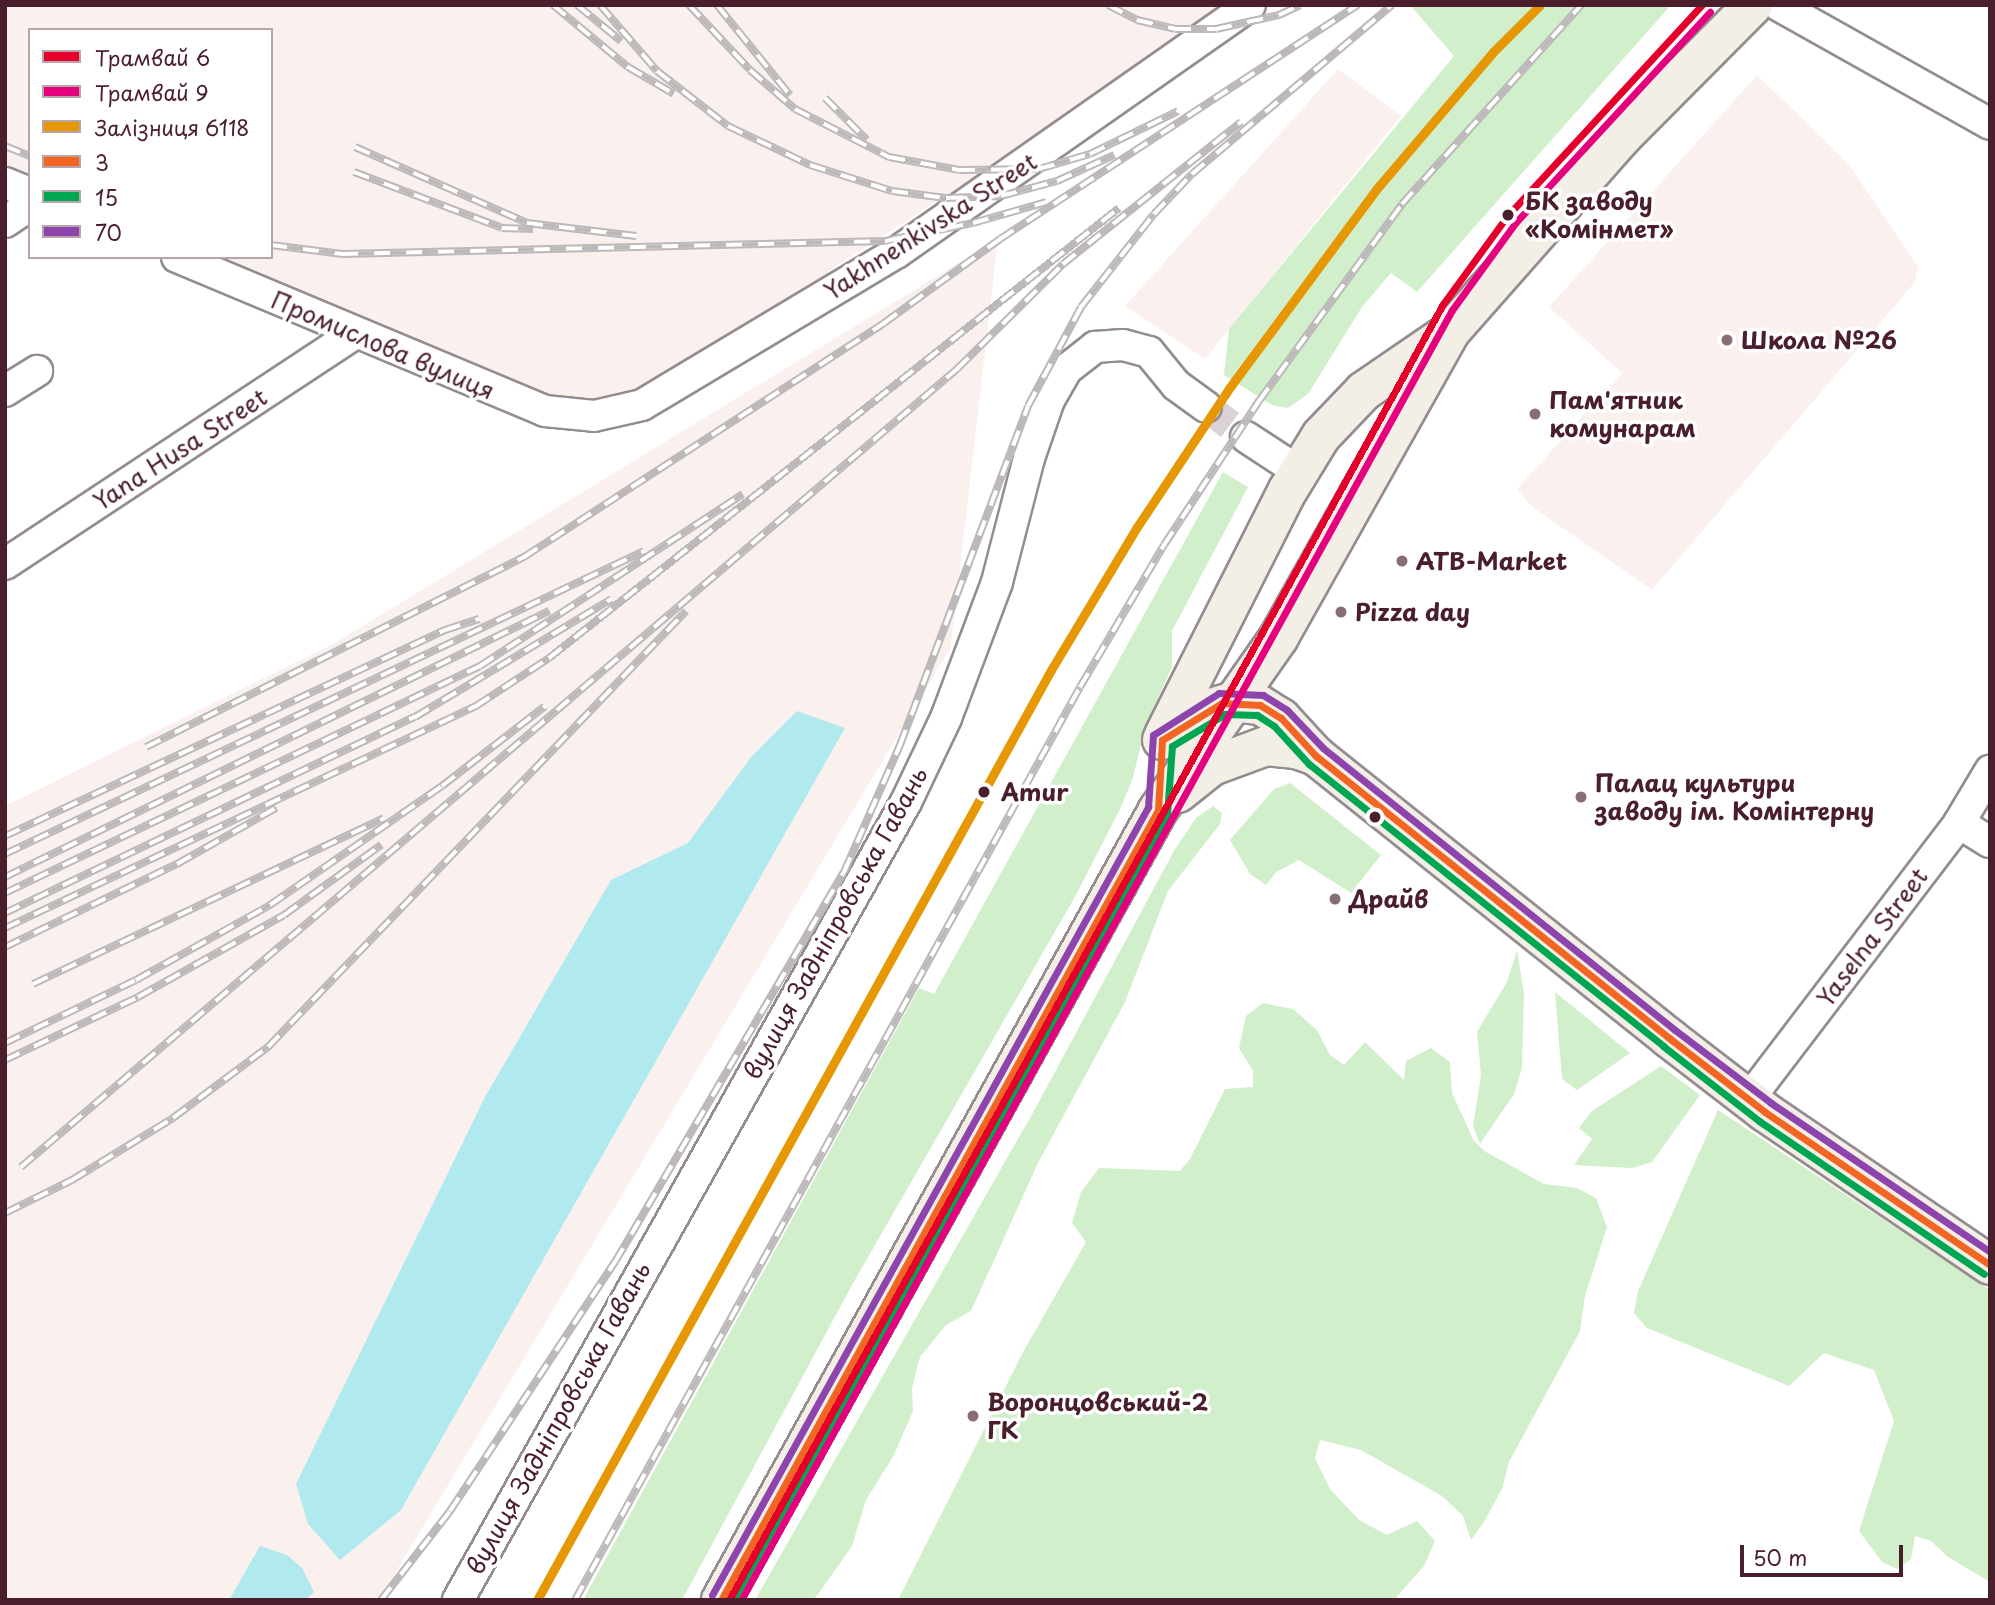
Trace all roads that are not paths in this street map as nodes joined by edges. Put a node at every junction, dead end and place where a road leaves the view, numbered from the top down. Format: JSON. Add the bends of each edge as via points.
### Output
{"nodes":[{"id":1,"x":1250,"y":5,"type":"edge"},
{"id":2,"x":1753,"y":5,"type":"edge"},
{"id":3,"x":1778,"y":5,"type":"edge"},
{"id":4,"x":1990,"y":124,"type":"edge"},
{"id":5,"x":5,"y":183,"type":"edge"},
{"id":6,"x":28,"y":192,"type":"edge"},
{"id":7,"x":28,"y":206,"type":"edge"},
{"id":8,"x":5,"y":222,"type":"edge"},
{"id":9,"x":182,"y":259,"type":"edge"},
{"id":10,"x":1450,"y":332,"type":"junction"},
{"id":11,"x":354,"y":334,"type":"junction"},
{"id":12,"x":37,"y":371,"type":"dead end"},
{"id":13,"x":5,"y":391,"type":"edge"},
{"id":14,"x":1206,"y":407,"type":"tunnel mouth"},
{"id":15,"x":594,"y":416,"type":"joint"},
{"id":16,"x":1246,"y":437,"type":"tunnel mouth"},
{"id":17,"x":1298,"y":471,"type":"junction"},
{"id":18,"x":5,"y":564,"type":"edge"},
{"id":19,"x":1221,"y":620,"type":"junction"},
{"id":20,"x":1279,"y":636,"type":"junction"},
{"id":21,"x":1231,"y":702,"type":"junction"},
{"id":22,"x":1162,"y":740,"type":"junction"},
{"id":23,"x":1298,"y":741,"type":"junction"},
{"id":24,"x":1990,"y":771,"type":"edge"},
{"id":25,"x":1158,"y":810,"type":"junction"},
{"id":26,"x":1959,"y":823,"type":"junction"},
{"id":27,"x":1990,"y":842,"type":"edge"},
{"id":28,"x":1749,"y":1099,"type":"junction"},
{"id":29,"x":1990,"y":1265,"type":"edge"},
{"id":30,"x":458,"y":1600,"type":"edge"},
{"id":31,"x":721,"y":1600,"type":"edge"}],
"edges":[{"from":1,"to":15,"type":"street","name":"Yakhnenkivska Street","via":[[896,253],[642,405]]},
{"from":2,"to":10,"type":"main road","via":[[1621,138]]},
{"from":3,"to":4,"type":"street"},
{"from":5,"to":6,"type":"street"},
{"from":7,"to":8,"type":"street"},
{"from":9,"to":11,"type":"street","name":"Промислова вулиця"},
{"from":10,"to":17,"type":"main road","via":[[1348,406]]},
{"from":10,"to":20,"type":"main road"},
{"from":11,"to":15,"type":"street","name":"Промислова вулиця","via":[[545,411]]},
{"from":11,"to":18,"type":"street","name":"Yana Husa Street"},
{"from":12,"to":13,"type":"street"},
{"from":14,"to":30,"type":"street","name":"вулиця Задніпровська Гавань","via":[[1176,385],[1149,352],[1123,345],[1095,347],[1067,369],[1049,400],[997,582],[946,718],[906,802]]},
{"from":16,"to":17,"type":"street"},
{"from":17,"to":19,"type":"main road"},
{"from":19,"to":21,"type":"main road","via":[[1219,653]]},
{"from":19,"to":22,"type":"main road"},
{"from":20,"to":21,"type":"main road"},
{"from":20,"to":23,"type":"main road","via":[[1273,673]]},
{"from":21,"to":22,"type":"main road","via":[[1208,709]]},
{"from":21,"to":23,"type":"main road","via":[[1260,705]]},
{"from":21,"to":25,"type":"main road"},
{"from":22,"to":25,"type":"main road"},
{"from":23,"to":25,"type":"main road","via":[[1241,753],[1212,766]]},
{"from":23,"to":28,"type":"main road"},
{"from":24,"to":26,"type":"street","name":"Yaselna Street"},
{"from":25,"to":31,"type":"main road"},
{"from":26,"to":27,"type":"street"},
{"from":26,"to":28,"type":"street","name":"Yaselna Street"},
{"from":28,"to":29,"type":"main road"}]}
